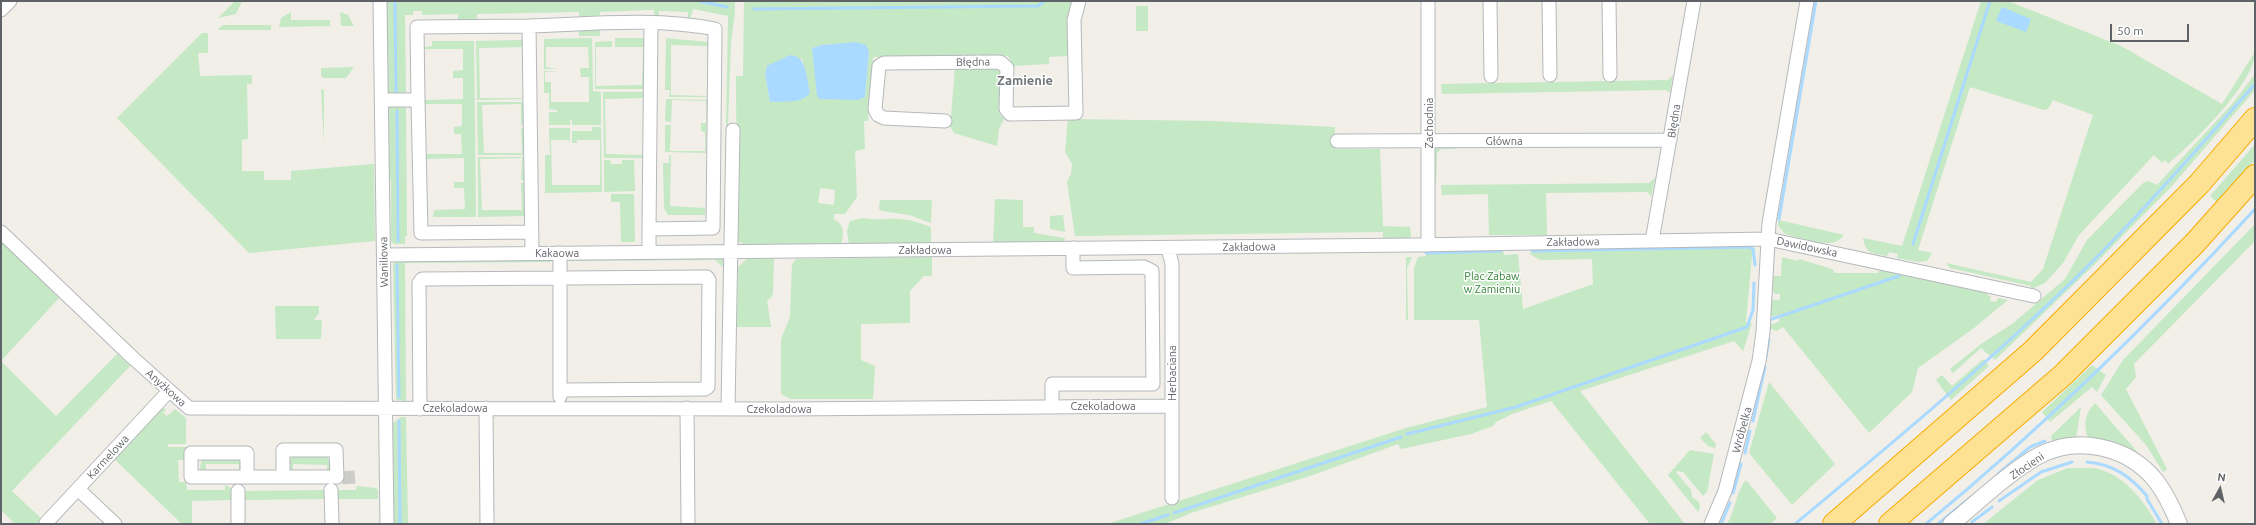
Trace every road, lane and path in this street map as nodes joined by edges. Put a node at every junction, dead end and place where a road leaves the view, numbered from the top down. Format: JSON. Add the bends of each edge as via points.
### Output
{"nodes":[{"id":1,"x":10,"y":1,"type":"edge"},
{"id":2,"x":380,"y":1,"type":"edge"},
{"id":3,"x":1079,"y":1,"type":"edge"},
{"id":4,"x":1428,"y":1,"type":"edge"},
{"id":5,"x":1490,"y":1,"type":"edge"},
{"id":6,"x":1549,"y":1,"type":"edge"},
{"id":7,"x":1609,"y":1,"type":"edge"},
{"id":8,"x":1694,"y":1,"type":"edge"},
{"id":9,"x":1807,"y":1,"type":"edge"},
{"id":10,"x":1,"y":10,"type":"edge"},
{"id":11,"x":651,"y":23,"type":"junction"},
{"id":12,"x":529,"y":26,"type":"junction"},
{"id":13,"x":1550,"y":75,"type":"dead end"},
{"id":14,"x":1610,"y":75,"type":"dead end"},
{"id":15,"x":1491,"y":76,"type":"dead end"},
{"id":16,"x":382,"y":100,"type":"junction"},
{"id":17,"x":418,"y":100,"type":"junction"},
{"id":18,"x":2255,"y":119,"type":"edge"},
{"id":19,"x":945,"y":121,"type":"dead end"},
{"id":20,"x":725,"y":130,"type":"junction"},
{"id":21,"x":1670,"y":140,"type":"junction"},
{"id":22,"x":1337,"y":141,"type":"dead end"},
{"id":23,"x":1429,"y":142,"type":"junction"},
{"id":24,"x":2255,"y":176,"type":"edge"},
{"id":25,"x":649,"y":229,"type":"junction"},
{"id":26,"x":1,"y":232,"type":"edge"},
{"id":27,"x":466,"y":232,"type":"junction"},
{"id":28,"x":532,"y":232,"type":"junction"},
{"id":29,"x":1768,"y":239,"type":"junction"},
{"id":30,"x":1652,"y":241,"type":"junction"},
{"id":31,"x":1428,"y":245,"type":"junction"},
{"id":32,"x":1073,"y":248,"type":"junction"},
{"id":33,"x":1168,"y":248,"type":"junction"},
{"id":34,"x":649,"y":252,"type":"junction"},
{"id":35,"x":730,"y":252,"type":"junction"},
{"id":36,"x":532,"y":253,"type":"junction"},
{"id":37,"x":560,"y":253,"type":"junction"},
{"id":38,"x":466,"y":254,"type":"junction"},
{"id":39,"x":384,"y":255,"type":"junction"},
{"id":40,"x":560,"y":277,"type":"junction"},
{"id":41,"x":2034,"y":296,"type":"dead end"},
{"id":42,"x":709,"y":328,"type":"junction"},
{"id":43,"x":729,"y":329,"type":"junction"},
{"id":44,"x":1116,"y":384,"type":"junction"},
{"id":45,"x":676,"y":389,"type":"junction"},
{"id":46,"x":560,"y":390,"type":"junction"},
{"id":47,"x":169,"y":391,"type":"junction"},
{"id":48,"x":1117,"y":406,"type":"junction"},
{"id":49,"x":1172,"y":406,"type":"junction"},
{"id":50,"x":1052,"y":407,"type":"junction"},
{"id":51,"x":486,"y":408,"type":"junction"},
{"id":52,"x":560,"y":408,"type":"junction"},
{"id":53,"x":682,"y":408,"type":"junction"},
{"id":54,"x":728,"y":408,"type":"junction"},
{"id":55,"x":386,"y":409,"type":"junction"},
{"id":56,"x":420,"y":409,"type":"junction"},
{"id":57,"x":247,"y":477,"type":"dead end"},
{"id":58,"x":283,"y":477,"type":"junction"},
{"id":59,"x":78,"y":489,"type":"junction"},
{"id":60,"x":331,"y":490,"type":"dead end"},
{"id":61,"x":238,"y":495,"type":"dead end"},
{"id":62,"x":1172,"y":498,"type":"dead end"},
{"id":63,"x":46,"y":523,"type":"dead end"},
{"id":64,"x":116,"y":524,"type":"edge"},
{"id":65,"x":238,"y":524,"type":"edge"},
{"id":66,"x":332,"y":524,"type":"edge"},
{"id":67,"x":387,"y":524,"type":"edge"},
{"id":68,"x":486,"y":524,"type":"edge"},
{"id":69,"x":688,"y":524,"type":"edge"},
{"id":70,"x":1711,"y":524,"type":"edge"},
{"id":71,"x":1834,"y":524,"type":"edge"},
{"id":72,"x":1890,"y":524,"type":"edge"},
{"id":73,"x":1951,"y":524,"type":"edge"},
{"id":74,"x":2179,"y":524,"type":"edge"}],
"edges":[{"from":1,"to":10,"type":"street"},
{"from":2,"to":16,"type":"street","name":"Waniliowa"},
{"from":3,"to":19,"type":"street","name":"Błędna","via":[[1074,20],[1076,112],[1010,114],[1006,109],[1007,68],[1000,62],[884,63],[879,66],[875,109],[878,115],[884,118]]},
{"from":4,"to":23,"type":"street","name":"Zachodnia"},
{"from":5,"to":15,"type":"street"},
{"from":6,"to":13,"type":"street"},
{"from":7,"to":14,"type":"street"},
{"from":8,"to":21,"type":"street","name":"Błędna"},
{"from":9,"to":29,"type":"street","name":"Dawidowska"},
{"from":11,"to":12,"type":"street"},
{"from":11,"to":20,"type":"street","via":[[688,24],[715,29]]},
{"from":11,"to":25,"type":"street"},
{"from":12,"to":17,"type":"street","via":[[417,22]]},
{"from":12,"to":28,"type":"street"},
{"from":16,"to":17,"type":"street"},
{"from":16,"to":39,"type":"street","name":"Waniliowa"},
{"from":17,"to":27,"type":"street","via":[[421,233]]},
{"from":18,"to":71,"type":"highway","via":[[2199,184],[2034,351]]},
{"from":20,"to":25,"type":"street","via":[[714,228]]},
{"from":20,"to":35,"type":"street"},
{"from":21,"to":23,"type":"street","name":"Główna"},
{"from":21,"to":30,"type":"street","name":"Błędna"},
{"from":22,"to":23,"type":"street","name":"Główna"},
{"from":23,"to":31,"type":"street","name":"Zachodnia"},
{"from":24,"to":72,"type":"highway","via":[[2194,244],[2063,375]]},
{"from":25,"to":34,"type":"street"},
{"from":26,"to":47,"type":"street","name":"Anyżkowa"},
{"from":27,"to":28,"type":"street"},
{"from":27,"to":38,"type":"street"},
{"from":28,"to":36,"type":"street"},
{"from":29,"to":30,"type":"street","name":"Zakładowa"},
{"from":29,"to":41,"type":"street","name":"Dawidowska"},
{"from":29,"to":70,"type":"street","name":"Wróbelka","via":[[1759,361],[1725,491]]},
{"from":30,"to":31,"type":"street","name":"Zakładowa"},
{"from":31,"to":33,"type":"street","name":"Zakładowa"},
{"from":32,"to":33,"type":"street","name":"Zakładowa"},
{"from":32,"to":35,"type":"street","name":"Zakładowa"},
{"from":32,"to":44,"type":"street","via":[[1073,268],[1144,267],[1152,271],[1153,384]]},
{"from":33,"to":49,"type":"street","name":"Herbaciana","via":[[1172,264]]},
{"from":34,"to":35,"type":"street","name":"Kakaowa"},
{"from":34,"to":37,"type":"street","name":"Kakaowa"},
{"from":35,"to":43,"type":"street"},
{"from":36,"to":37,"type":"street","name":"Kakaowa"},
{"from":36,"to":38,"type":"street","name":"Kakaowa"},
{"from":37,"to":40,"type":"street"},
{"from":38,"to":39,"type":"street","name":"Kakaowa"},
{"from":39,"to":55,"type":"street","name":"Waniliowa"},
{"from":40,"to":42,"type":"street","via":[[705,276],[709,280]]},
{"from":40,"to":46,"type":"street"},
{"from":40,"to":56,"type":"street","via":[[422,279],[419,283]]},
{"from":42,"to":43,"type":"street"},
{"from":42,"to":45,"type":"street","via":[[708,387]]},
{"from":43,"to":54,"type":"street"},
{"from":44,"to":48,"type":"street"},
{"from":44,"to":50,"type":"street","via":[[1052,384]]},
{"from":45,"to":46,"type":"street"},
{"from":45,"to":53,"type":"street"},
{"from":46,"to":52,"type":"street"},
{"from":47,"to":55,"type":"street","name":"Anyżkowa","via":[[183,405],[197,409]]},
{"from":47,"to":59,"type":"street","name":"Karmelowa"},
{"from":48,"to":49,"type":"street","name":"Czekoladowa"},
{"from":48,"to":50,"type":"street","name":"Czekoladowa"},
{"from":49,"to":62,"type":"street","name":"Herbaciana"},
{"from":50,"to":54,"type":"street","name":"Czekoladowa"},
{"from":51,"to":52,"type":"street","name":"Czekoladowa"},
{"from":51,"to":56,"type":"street","name":"Czekoladowa"},
{"from":51,"to":68,"type":"street"},
{"from":52,"to":53,"type":"street","name":"Czekoladowa"},
{"from":53,"to":54,"type":"street","name":"Czekoladowa"},
{"from":53,"to":69,"type":"street"},
{"from":55,"to":56,"type":"street","name":"Czekoladowa"},
{"from":55,"to":67,"type":"street","name":"Waniliowa"},
{"from":57,"to":58,"type":"street"},
{"from":58,"to":58,"type":"street","via":[[339,477],[336,450],[283,450]]},
{"from":59,"to":63,"type":"street","name":"Karmelowa"},
{"from":59,"to":64,"type":"street"},
{"from":60,"to":66,"type":"street"},
{"from":61,"to":65,"type":"street"},
{"from":73,"to":74,"type":"street","name":"Złocieni","via":[[2037,457],[2056,449],[2079,446],[2098,447],[2126,456],[2137,464],[2155,480]]}]}
